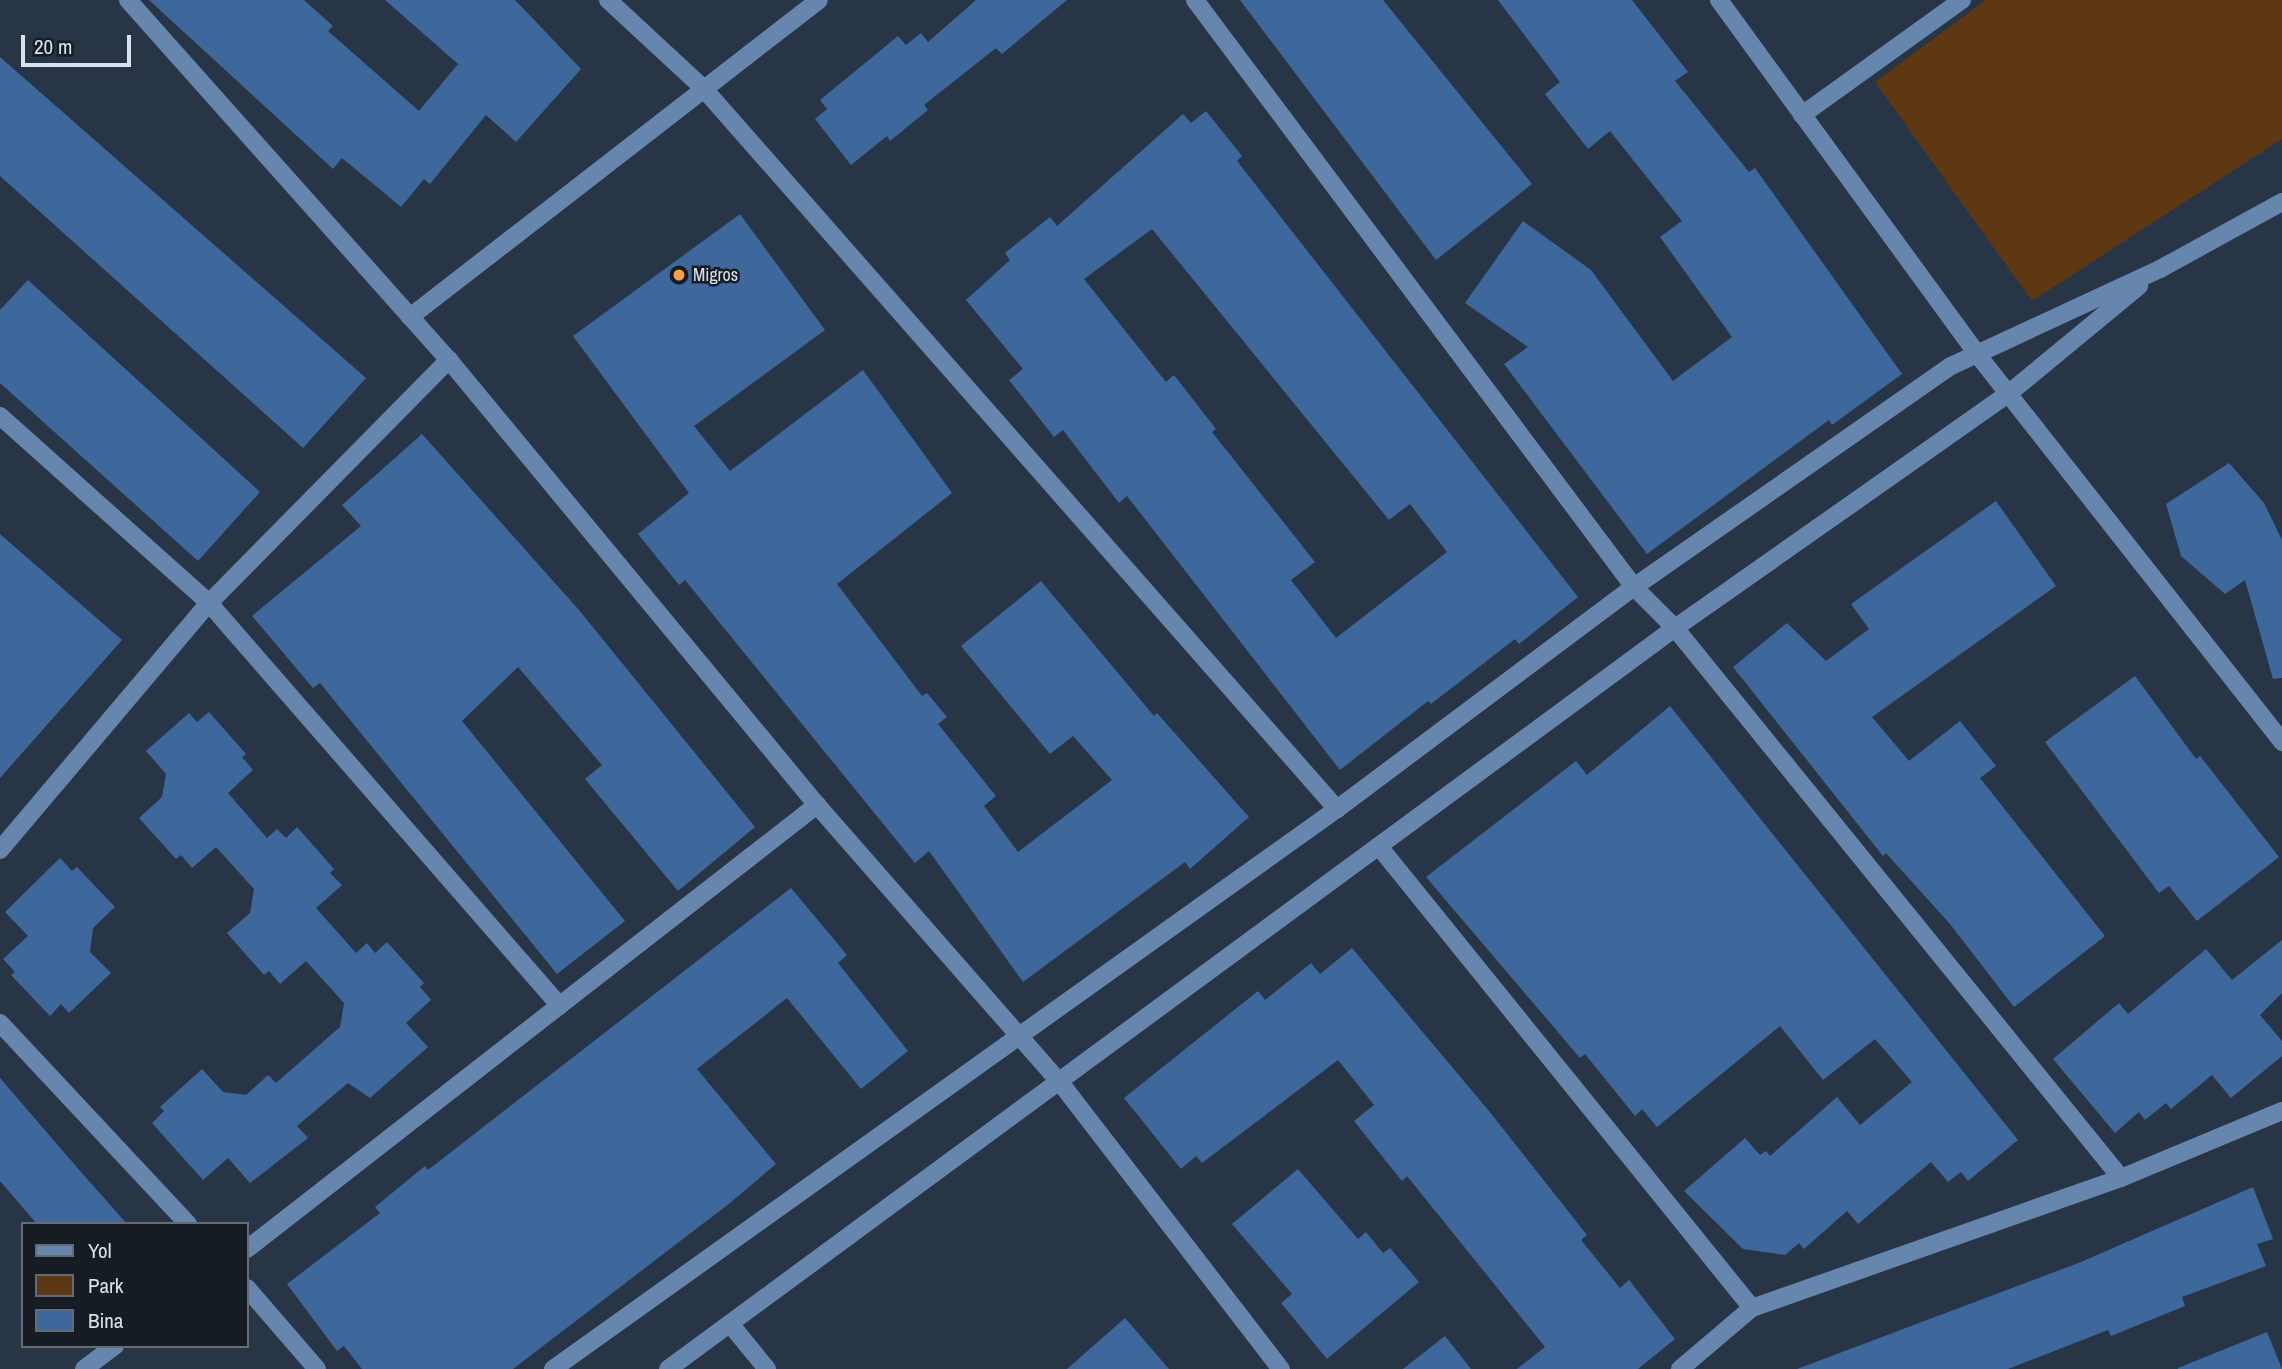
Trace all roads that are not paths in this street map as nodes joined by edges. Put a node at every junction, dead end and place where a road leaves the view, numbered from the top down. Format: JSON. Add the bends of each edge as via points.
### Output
{"nodes":[{"id":1,"x":128,"y":0,"type":"edge"},
{"id":2,"x":608,"y":0,"type":"edge"},
{"id":3,"x":819,"y":0,"type":"edge"},
{"id":4,"x":1195,"y":0,"type":"edge"},
{"id":5,"x":1718,"y":0,"type":"edge"},
{"id":6,"x":1962,"y":0,"type":"edge"},
{"id":7,"x":704,"y":89,"type":"junction"},
{"id":8,"x":1802,"y":115,"type":"junction"},
{"id":9,"x":2282,"y":202,"type":"edge"},
{"id":10,"x":2160,"y":269,"type":"junction"},
{"id":11,"x":410,"y":317,"type":"junction"},
{"id":12,"x":1977,"y":354,"type":"junction"},
{"id":13,"x":449,"y":360,"type":"junction"},
{"id":14,"x":2008,"y":394,"type":"junction"},
{"id":15,"x":0,"y":416,"type":"edge"},
{"id":16,"x":1634,"y":587,"type":"junction"},
{"id":17,"x":209,"y":603,"type":"junction"},
{"id":18,"x":1675,"y":628,"type":"junction"},
{"id":19,"x":2282,"y":742,"type":"edge"},
{"id":20,"x":817,"y":805,"type":"junction"},
{"id":21,"x":1337,"y":809,"type":"junction"},
{"id":22,"x":1381,"y":849,"type":"junction"},
{"id":23,"x":0,"y":850,"type":"edge"},
{"id":24,"x":560,"y":1006,"type":"junction"},
{"id":25,"x":0,"y":1023,"type":"edge"},
{"id":26,"x":1021,"y":1037,"type":"junction"},
{"id":27,"x":1059,"y":1082,"type":"junction"},
{"id":28,"x":2282,"y":1111,"type":"edge"},
{"id":29,"x":2121,"y":1178,"type":"junction"},
{"id":30,"x":186,"y":1222,"type":"edge"},
{"id":31,"x":248,"y":1248,"type":"edge"},
{"id":32,"x":248,"y":1289,"type":"edge"},
{"id":33,"x":1752,"y":1308,"type":"junction"},
{"id":34,"x":731,"y":1325,"type":"junction"},
{"id":35,"x":112,"y":1348,"type":"edge"},
{"id":36,"x":84,"y":1369,"type":"edge"},
{"id":37,"x":317,"y":1369,"type":"edge"},
{"id":38,"x":553,"y":1369,"type":"edge"},
{"id":39,"x":668,"y":1369,"type":"edge"},
{"id":40,"x":768,"y":1369,"type":"edge"},
{"id":41,"x":1281,"y":1369,"type":"edge"},
{"id":42,"x":1680,"y":1369,"type":"edge"}],
"edges":[{"from":1,"to":11,"type":"street"},
{"from":2,"to":7,"type":"street"},
{"from":3,"to":7,"type":"street"},
{"from":4,"to":16,"type":"street"},
{"from":5,"to":8,"type":"street"},
{"from":6,"to":8,"type":"street"},
{"from":7,"to":11,"type":"street"},
{"from":7,"to":21,"type":"street"},
{"from":8,"to":12,"type":"street"},
{"from":9,"to":10,"type":"street"},
{"from":10,"to":12,"type":"street"},
{"from":10,"to":14,"type":"street"},
{"from":11,"to":13,"type":"street"},
{"from":12,"to":14,"type":"street"},
{"from":12,"to":16,"type":"street","via":[[1951,366]]},
{"from":13,"to":17,"type":"street"},
{"from":13,"to":20,"type":"street"},
{"from":14,"to":18,"type":"street"},
{"from":14,"to":19,"type":"street"},
{"from":15,"to":17,"type":"street"},
{"from":16,"to":18,"type":"street"},
{"from":16,"to":21,"type":"street"},
{"from":17,"to":23,"type":"street"},
{"from":17,"to":24,"type":"street"},
{"from":18,"to":22,"type":"street"},
{"from":18,"to":29,"type":"street"},
{"from":20,"to":24,"type":"street"},
{"from":20,"to":26,"type":"street"},
{"from":21,"to":26,"type":"street"},
{"from":22,"to":27,"type":"street"},
{"from":22,"to":33,"type":"street"},
{"from":24,"to":31,"type":"street"},
{"from":25,"to":30,"type":"street"},
{"from":26,"to":27,"type":"street"},
{"from":26,"to":38,"type":"street"},
{"from":27,"to":34,"type":"street"},
{"from":27,"to":41,"type":"street"},
{"from":28,"to":29,"type":"street"},
{"from":29,"to":33,"type":"street"},
{"from":32,"to":37,"type":"street"},
{"from":33,"to":42,"type":"street"},
{"from":34,"to":39,"type":"street"},
{"from":34,"to":40,"type":"street"},
{"from":35,"to":36,"type":"street"}]}
